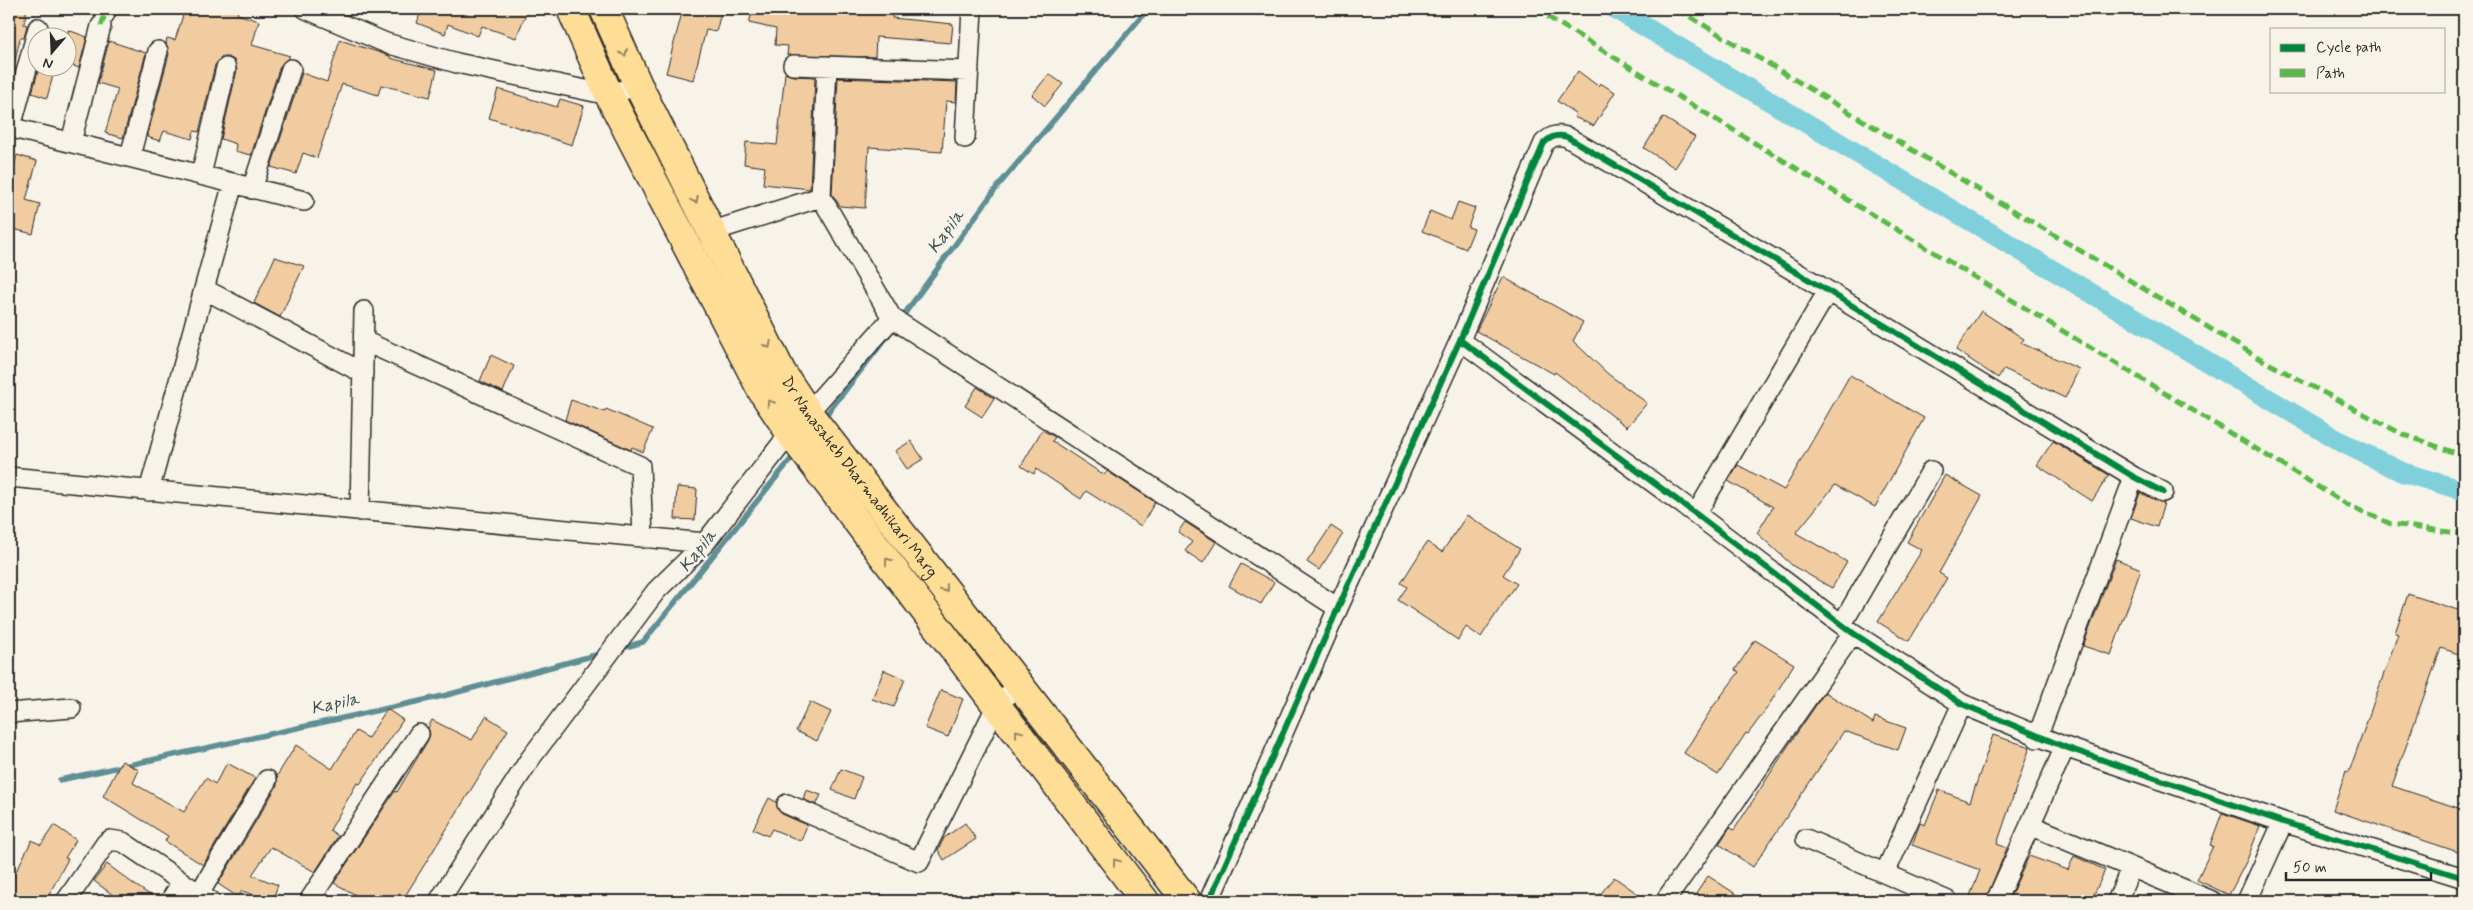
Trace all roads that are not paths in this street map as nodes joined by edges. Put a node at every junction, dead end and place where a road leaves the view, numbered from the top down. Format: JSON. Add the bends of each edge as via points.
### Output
{"nodes":[{"id":1,"x":306,"y":9,"type":"edge"},
{"id":2,"x":571,"y":9,"type":"edge"},
{"id":3,"x":604,"y":9,"type":"edge"},
{"id":4,"x":972,"y":9,"type":"edge"},
{"id":5,"x":104,"y":16,"type":"edge"},
{"id":6,"x":158,"y":51,"type":"dead end"},
{"id":7,"x":28,"y":63,"type":"edge"},
{"id":8,"x":793,"y":65,"type":"dead end"},
{"id":9,"x":827,"y":66,"type":"junction"},
{"id":10,"x":226,"y":68,"type":"dead end"},
{"id":11,"x":291,"y":69,"type":"dead end"},
{"id":12,"x":969,"y":72,"type":"junction"},
{"id":13,"x":638,"y":85,"type":"junction"},
{"id":14,"x":609,"y":95,"type":"junction"},
{"id":15,"x":10,"y":127,"type":"edge"},
{"id":16,"x":965,"y":138,"type":"dead end"},
{"id":17,"x":71,"y":142,"type":"junction"},
{"id":18,"x":130,"y":156,"type":"junction"},
{"id":19,"x":201,"y":175,"type":"junction"},
{"id":20,"x":233,"y":183,"type":"junction"},
{"id":21,"x":252,"y":189,"type":"junction"},
{"id":22,"x":821,"y":197,"type":"junction"},
{"id":23,"x":304,"y":201,"type":"dead end"},
{"id":24,"x":710,"y":232,"type":"junction"},
{"id":25,"x":204,"y":289,"type":"junction"},
{"id":26,"x":1828,"y":291,"type":"junction"},
{"id":27,"x":364,"y":310,"type":"dead end"},
{"id":28,"x":892,"y":318,"type":"junction"},
{"id":29,"x":1460,"y":340,"type":"junction"},
{"id":30,"x":364,"y":341,"type":"junction"},
{"id":31,"x":363,"y":373,"type":"junction"},
{"id":32,"x":799,"y":423,"type":"junction"},
{"id":33,"x":1931,"y":471,"type":"dead end"},
{"id":34,"x":9,"y":478,"type":"edge"},
{"id":35,"x":2134,"y":478,"type":"junction"},
{"id":36,"x":149,"y":491,"type":"junction"},
{"id":37,"x":2163,"y":492,"type":"dead end"},
{"id":38,"x":360,"y":511,"type":"junction"},
{"id":39,"x":1696,"y":514,"type":"junction"},
{"id":40,"x":643,"y":538,"type":"junction"},
{"id":41,"x":705,"y":543,"type":"junction"},
{"id":42,"x":1338,"y":608,"type":"junction"},
{"id":43,"x":1847,"y":628,"type":"junction"},
{"id":44,"x":1019,"y":685,"type":"junction"},
{"id":45,"x":1962,"y":704,"type":"junction"},
{"id":46,"x":997,"y":705,"type":"junction"},
{"id":47,"x":71,"y":708,"type":"dead end"},
{"id":48,"x":9,"y":713,"type":"edge"},
{"id":49,"x":419,"y":734,"type":"dead end"},
{"id":50,"x":2037,"y":738,"type":"junction"},
{"id":51,"x":2065,"y":747,"type":"junction"},
{"id":52,"x":267,"y":780,"type":"dead end"},
{"id":53,"x":787,"y":804,"type":"dead end"},
{"id":54,"x":2283,"y":822,"type":"junction"},
{"id":55,"x":2030,"y":826,"type":"junction"},
{"id":56,"x":1806,"y":839,"type":"dead end"},
{"id":57,"x":2131,"y":868,"type":"junction"},
{"id":58,"x":1885,"y":873,"type":"junction"},
{"id":59,"x":2464,"y":878,"type":"edge"},
{"id":60,"x":182,"y":882,"type":"junction"},
{"id":61,"x":204,"y":898,"type":"edge"},
{"id":62,"x":66,"y":901,"type":"edge"},
{"id":63,"x":170,"y":901,"type":"edge"},
{"id":64,"x":309,"y":901,"type":"edge"},
{"id":65,"x":439,"y":901,"type":"edge"},
{"id":66,"x":1145,"y":901,"type":"edge"},
{"id":67,"x":1187,"y":901,"type":"edge"},
{"id":68,"x":1209,"y":901,"type":"edge"},
{"id":69,"x":1665,"y":901,"type":"edge"},
{"id":70,"x":1948,"y":901,"type":"edge"},
{"id":71,"x":1996,"y":901,"type":"edge"},
{"id":72,"x":2117,"y":901,"type":"edge"},
{"id":73,"x":2212,"y":901,"type":"edge"},
{"id":74,"x":2247,"y":901,"type":"edge"}],
"edges":[{"from":1,"to":14,"type":"street","via":[[415,53]]},
{"from":2,"to":14,"type":"main road","name":"Dr Nanasaheb Dharmadhikari Marg"},
{"from":3,"to":13,"type":"main road","name":"Dr Nanasaheb Dharmadhikari Marg","one_way":true},
{"from":4,"to":12,"type":"street"},
{"from":5,"to":17,"type":"street"},
{"from":6,"to":18,"type":"street"},
{"from":7,"to":15,"type":"street"},
{"from":8,"to":9,"type":"street"},
{"from":9,"to":12,"type":"street"},
{"from":9,"to":22,"type":"street"},
{"from":10,"to":19,"type":"street"},
{"from":11,"to":21,"type":"street"},
{"from":12,"to":16,"type":"street"},
{"from":13,"to":14,"type":"street"},
{"from":13,"to":24,"type":"main road","name":"Dr Nanasaheb Dharmadhikari Marg","one_way":true},
{"from":32,"to":14,"type":"main road","name":"Dr Nanasaheb Dharmadhikari Marg","one_way":true,"via":[[762,391]]},
{"from":15,"to":17,"type":"street"},
{"from":17,"to":18,"type":"street"},
{"from":18,"to":19,"type":"street"},
{"from":19,"to":20,"type":"street"},
{"from":20,"to":21,"type":"street"},
{"from":20,"to":25,"type":"street"},
{"from":21,"to":23,"type":"street"},
{"from":22,"to":24,"type":"street"},
{"from":22,"to":28,"type":"street"},
{"from":24,"to":32,"type":"main road","name":"Dr Nanasaheb Dharmadhikari Marg","one_way":true,"via":[[782,373]]},
{"from":25,"to":31,"type":"street"},
{"from":25,"to":36,"type":"street"},
{"from":26,"to":29,"type":"street","via":[[1567,137],[1554,136],[1544,143]]},
{"from":26,"to":35,"type":"street"},
{"from":26,"to":39,"type":"street"},
{"from":27,"to":30,"type":"street"},
{"from":28,"to":32,"type":"street"},
{"from":28,"to":42,"type":"street"},
{"from":29,"to":39,"type":"street"},
{"from":29,"to":42,"type":"street"},
{"from":30,"to":31,"type":"street"},
{"from":30,"to":40,"type":"street","via":[[640,466]]},
{"from":31,"to":38,"type":"street"},
{"from":32,"to":41,"type":"street"},
{"from":32,"to":44,"type":"main road","name":"Dr Nanasaheb Dharmadhikari Marg","one_way":true},
{"from":46,"to":32,"type":"main road","name":"Dr Nanasaheb Dharmadhikari Marg","one_way":true},
{"from":33,"to":43,"type":"street"},
{"from":34,"to":36,"type":"street"},
{"from":35,"to":37,"type":"street"},
{"from":35,"to":50,"type":"street"},
{"from":36,"to":38,"type":"street"},
{"from":38,"to":40,"type":"street"},
{"from":39,"to":43,"type":"street"},
{"from":40,"to":41,"type":"street"},
{"from":41,"to":65,"type":"street","via":[[656,591],[536,751]]},
{"from":42,"to":68,"type":"street"},
{"from":43,"to":45,"type":"street"},
{"from":43,"to":69,"type":"street"},
{"from":44,"to":46,"type":"street"},
{"from":44,"to":67,"type":"main road","name":"Dr Nanasaheb Dharmadhikari Marg"},
{"from":45,"to":50,"type":"street"},
{"from":45,"to":58,"type":"street"},
{"from":46,"to":53,"type":"street","via":[[919,862]]},
{"from":66,"to":46,"type":"main road","name":"Dr Nanasaheb Dharmadhikari Marg","one_way":true},
{"from":47,"to":48,"type":"street"},
{"from":49,"to":64,"type":"street"},
{"from":50,"to":51,"type":"street"},
{"from":51,"to":54,"type":"street"},
{"from":51,"to":55,"type":"street"},
{"from":52,"to":61,"type":"street"},
{"from":54,"to":59,"type":"street"},
{"from":54,"to":74,"type":"street"},
{"from":55,"to":57,"type":"street"},
{"from":55,"to":71,"type":"street"},
{"from":56,"to":58,"type":"street"},
{"from":57,"to":72,"type":"street"},
{"from":57,"to":73,"type":"street"},
{"from":58,"to":70,"type":"street"},
{"from":60,"to":61,"type":"street"},
{"from":60,"to":62,"type":"street","via":[[123,842],[110,840]]},
{"from":60,"to":63,"type":"street"}]}
